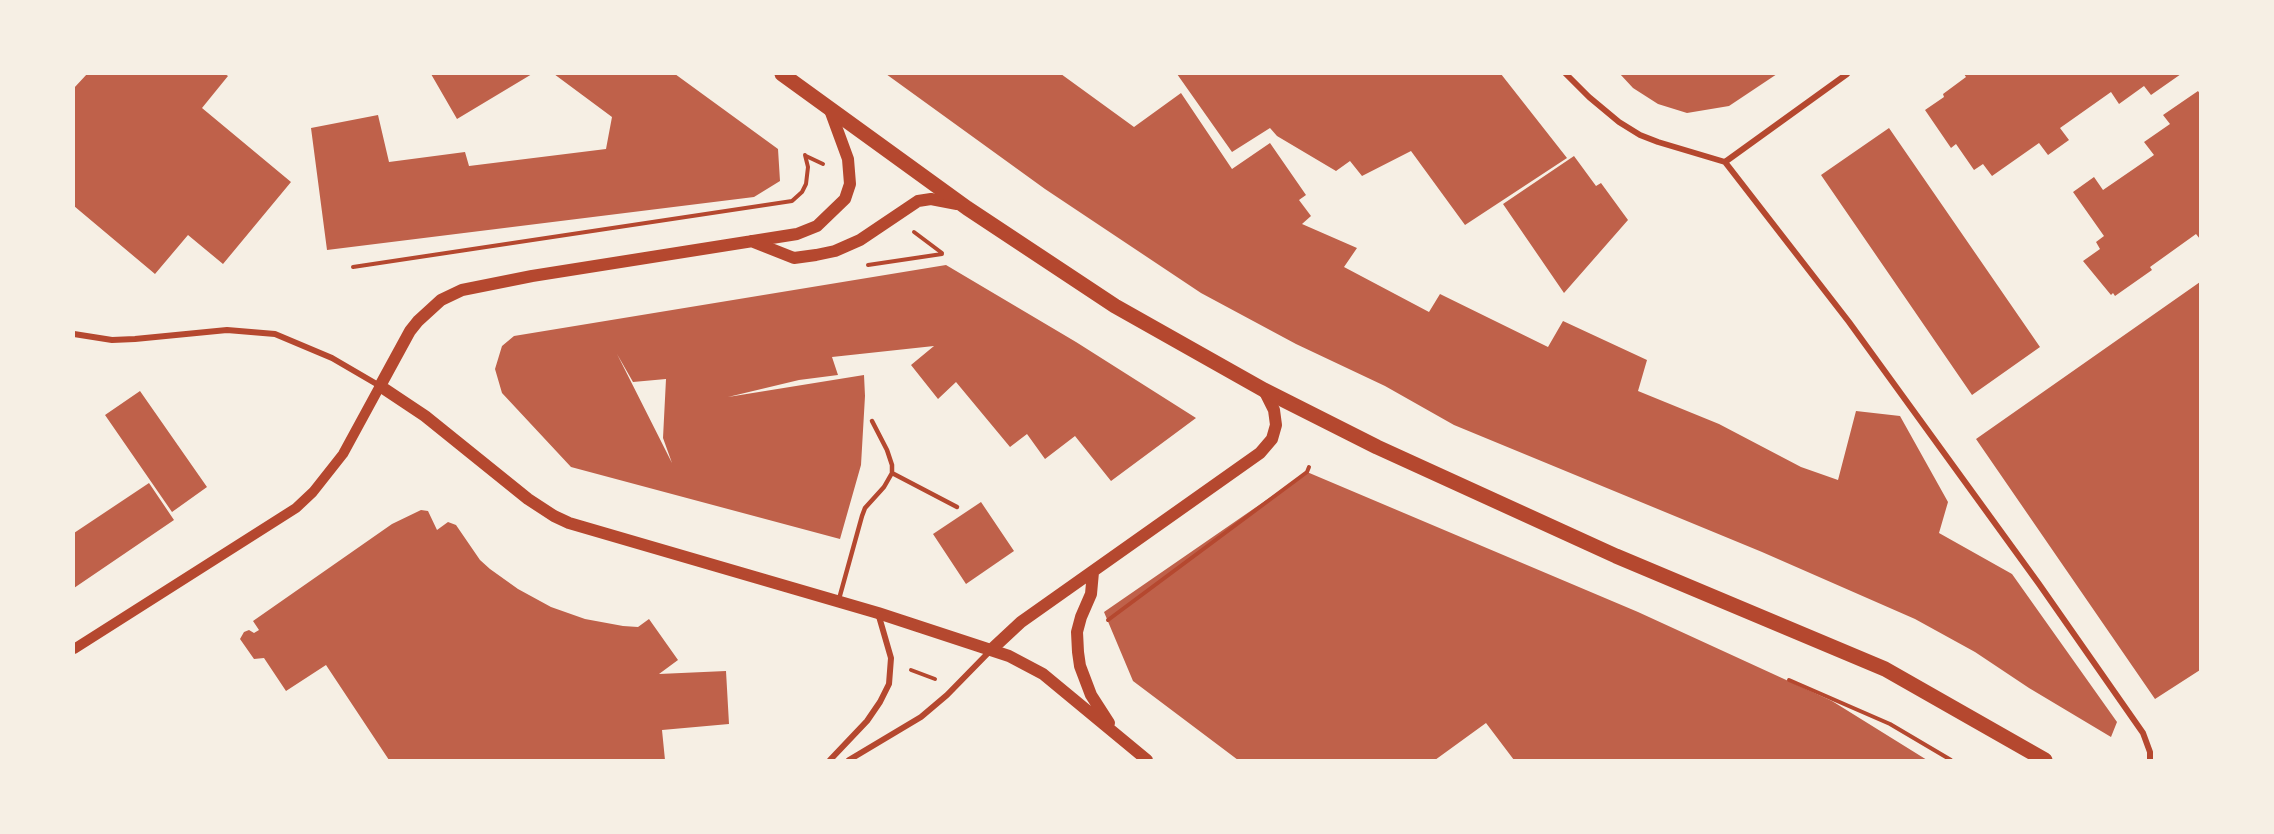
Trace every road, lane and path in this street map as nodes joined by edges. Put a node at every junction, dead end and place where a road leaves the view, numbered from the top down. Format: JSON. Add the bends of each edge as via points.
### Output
{"nodes":[{"id":1,"x":782,"y":74,"type":"edge"},
{"id":2,"x":1566,"y":74,"type":"edge"},
{"id":3,"x":1847,"y":74,"type":"edge"},
{"id":4,"x":830,"y":110,"type":"junction"},
{"id":5,"x":1725,"y":162,"type":"junction"},
{"id":6,"x":823,"y":164,"type":"dead end"},
{"id":7,"x":967,"y":208,"type":"junction"},
{"id":8,"x":907,"y":227,"type":"dead end"},
{"id":9,"x":750,"y":241,"type":"junction"},
{"id":10,"x":353,"y":267,"type":"dead end"},
{"id":11,"x":858,"y":267,"type":"dead end"},
{"id":12,"x":74,"y":334,"type":"edge"},
{"id":13,"x":380,"y":386,"type":"junction"},
{"id":14,"x":1264,"y":390,"type":"junction"},
{"id":15,"x":872,"y":421,"type":"dead end"},
{"id":16,"x":1309,"y":467,"type":"dead end"},
{"id":17,"x":892,"y":473,"type":"junction"},
{"id":18,"x":957,"y":507,"type":"dead end"},
{"id":19,"x":1093,"y":573,"type":"junction"},
{"id":20,"x":839,"y":602,"type":"junction"},
{"id":21,"x":878,"y":613,"type":"junction"},
{"id":22,"x":1102,"y":624,"type":"dead end"},
{"id":23,"x":74,"y":649,"type":"edge"},
{"id":24,"x":992,"y":649,"type":"junction"},
{"id":25,"x":902,"y":667,"type":"dead end"},
{"id":26,"x":936,"y":679,"type":"dead end"},
{"id":27,"x":1789,"y":680,"type":"dead end"},
{"id":28,"x":1123,"y":741,"type":"junction"},
{"id":29,"x":830,"y":760,"type":"edge"},
{"id":30,"x":849,"y":760,"type":"edge"},
{"id":31,"x":1147,"y":760,"type":"edge"},
{"id":32,"x":1950,"y":760,"type":"edge"},
{"id":33,"x":2045,"y":760,"type":"edge"},
{"id":34,"x":2151,"y":760,"type":"edge"}],
"edges":[{"from":1,"to":4,"type":"main road"},
{"from":2,"to":5,"type":"street","via":[[1618,122],[1640,135]]},
{"from":3,"to":5,"type":"street"},
{"from":4,"to":7,"type":"main road"},
{"from":4,"to":9,"type":"main road","via":[[850,170],[845,199],[810,230]]},
{"from":5,"to":34,"type":"street","via":[[1849,322],[2039,584],[2143,733]]},
{"from":6,"to":10,"type":"path","via":[[805,155],[806,184],[792,201]]},
{"from":7,"to":9,"type":"main road","via":[[939,199],[918,201],[860,240],[816,255],[794,258]]},
{"from":7,"to":14,"type":"main road","via":[[1115,306]]},
{"from":8,"to":11,"type":"path","via":[[942,254]]},
{"from":9,"to":13,"type":"main road","via":[[462,290],[441,300],[418,321]]},
{"from":12,"to":13,"type":"street","via":[[112,340],[227,330],[275,334],[332,357]]},
{"from":13,"to":20,"type":"main road","via":[[554,516]]},
{"from":13,"to":23,"type":"street","via":[[343,454],[314,492],[296,508]]},
{"from":14,"to":19,"type":"main road","via":[[1276,425],[1272,439],[1260,453]]},
{"from":14,"to":33,"type":"main road","via":[[1377,447],[1616,556],[1885,669]]},
{"from":15,"to":17,"type":"lane","via":[[887,450]]},
{"from":16,"to":22,"type":"path"},
{"from":17,"to":18,"type":"lane"},
{"from":17,"to":20,"type":"lane","via":[[862,516]]},
{"from":19,"to":24,"type":"main road","via":[[1021,622]]},
{"from":19,"to":28,"type":"main road","via":[[1091,594],[1077,632],[1080,666],[1091,695]]},
{"from":20,"to":21,"type":"main road"},
{"from":21,"to":24,"type":"main road"},
{"from":21,"to":29,"type":"street","via":[[891,658],[889,684],[867,721]]},
{"from":24,"to":28,"type":"main road","via":[[1043,674]]},
{"from":24,"to":30,"type":"street","via":[[933,708]]},
{"from":25,"to":26,"type":"path"},
{"from":27,"to":32,"type":"path","via":[[1890,724]]},
{"from":28,"to":31,"type":"main road"}]}
